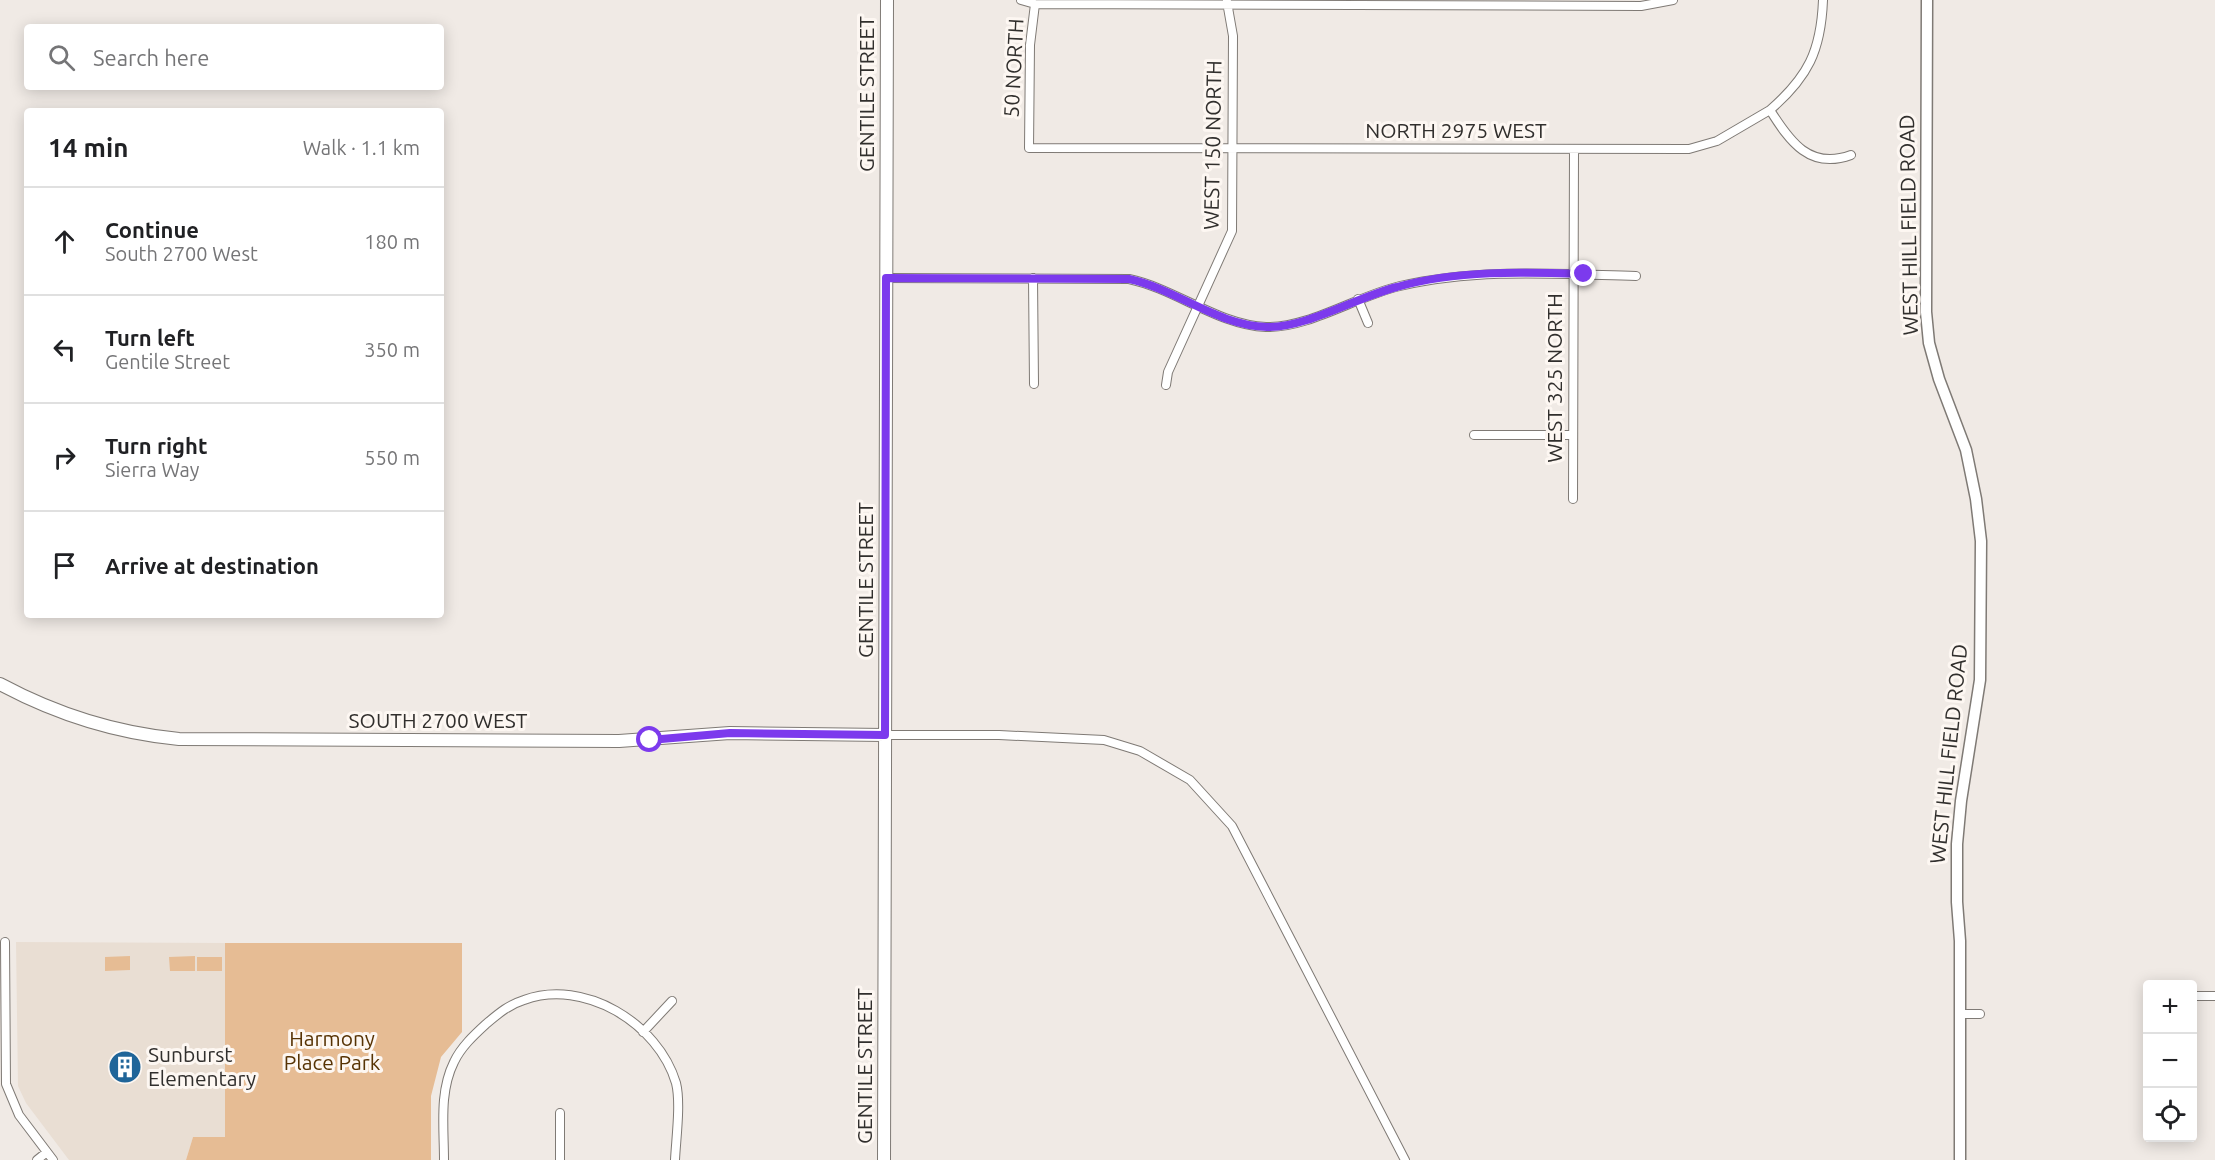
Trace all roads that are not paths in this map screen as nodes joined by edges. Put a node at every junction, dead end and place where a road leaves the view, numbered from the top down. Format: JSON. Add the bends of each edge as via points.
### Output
{"nodes":[{"id":1,"x":887,"y":0,"type":"edge"},
{"id":2,"x":1021,"y":0,"type":"edge"},
{"id":3,"x":1673,"y":0,"type":"edge"},
{"id":4,"x":1823,"y":0,"type":"edge"},
{"id":5,"x":1927,"y":0,"type":"edge"},
{"id":6,"x":1227,"y":2,"type":"edge"},
{"id":7,"x":1641,"y":3,"type":"edge"},
{"id":8,"x":1035,"y":4,"type":"junction"},
{"id":9,"x":1770,"y":110,"type":"junction"},
{"id":10,"x":1029,"y":148,"type":"joint"},
{"id":11,"x":1233,"y":148,"type":"junction"},
{"id":12,"x":1574,"y":149,"type":"junction"},
{"id":13,"x":1851,"y":155,"type":"dead end"},
{"id":14,"x":1574,"y":274,"type":"junction"},
{"id":15,"x":1636,"y":276,"type":"dead end"},
{"id":16,"x":886,"y":278,"type":"junction"},
{"id":17,"x":1033,"y":278,"type":"junction"},
{"id":18,"x":1358,"y":298,"type":"junction"},
{"id":19,"x":1198,"y":305,"type":"junction"},
{"id":20,"x":1368,"y":323,"type":"dead end"},
{"id":21,"x":1034,"y":384,"type":"dead end"},
{"id":22,"x":1166,"y":385,"type":"dead end"},
{"id":23,"x":1474,"y":435,"type":"dead end"},
{"id":24,"x":1573,"y":435,"type":"junction"},
{"id":25,"x":1573,"y":499,"type":"dead end"},
{"id":26,"x":0,"y":684,"type":"edge"},
{"id":27,"x":885,"y":735,"type":"junction"},
{"id":28,"x":5,"y":942,"type":"dead end"},
{"id":29,"x":2197,"y":996,"type":"edge"},
{"id":30,"x":2215,"y":996,"type":"edge"},
{"id":31,"x":672,"y":1001,"type":"dead end"},
{"id":32,"x":1960,"y":1014,"type":"junction"},
{"id":33,"x":1980,"y":1014,"type":"dead end"},
{"id":34,"x":2,"y":1027,"type":"edge"},
{"id":35,"x":643,"y":1032,"type":"junction"},
{"id":36,"x":560,"y":1113,"type":"dead end"},
{"id":37,"x":50,"y":1156,"type":"edge"},
{"id":38,"x":37,"y":1160,"type":"edge"},
{"id":39,"x":444,"y":1160,"type":"edge"},
{"id":40,"x":560,"y":1160,"type":"edge"},
{"id":41,"x":675,"y":1160,"type":"edge"},
{"id":42,"x":884,"y":1160,"type":"edge"},
{"id":43,"x":1405,"y":1160,"type":"edge"},
{"id":44,"x":1960,"y":1160,"type":"edge"}],
"edges":[{"from":1,"to":16,"type":"main road","name":"GENTILE STREET"},
{"from":2,"to":8,"type":"street","name":"50 NORTH"},
{"from":3,"to":7,"type":"street"},
{"from":4,"to":9,"type":"street","name":"NORTH 2975 WEST","via":[[1819,42],[1810,64]]},
{"from":5,"to":32,"type":"street","name":"WEST HILL FIELD ROAD","via":[[1929,343],[1966,450],[1981,541],[1980,680],[1957,844]]},
{"from":6,"to":7,"type":"street"},
{"from":6,"to":8,"type":"street"},
{"from":6,"to":11,"type":"street","name":"WEST 150 NORTH","via":[[1233,36]]},
{"from":8,"to":10,"type":"street","name":"50 NORTH","via":[[1030,45]]},
{"from":9,"to":12,"type":"street","name":"NORTH 2975 WEST","via":[[1717,141],[1689,149]]},
{"from":9,"to":13,"type":"street","via":[[1790,140],[1806,154],[1822,160]]},
{"from":10,"to":11,"type":"street","name":"NORTH 2975 WEST"},
{"from":11,"to":12,"type":"street","name":"NORTH 2975 WEST"},
{"from":11,"to":19,"type":"street","name":"WEST 150 NORTH","via":[[1232,231]]},
{"from":12,"to":14,"type":"street","name":"WEST 325 NORTH"},
{"from":14,"to":15,"type":"street"},
{"from":14,"to":18,"type":"street","via":[[1467,275],[1399,286]]},
{"from":14,"to":24,"type":"street","name":"WEST 325 NORTH"},
{"from":16,"to":17,"type":"street"},
{"from":16,"to":27,"type":"main road","name":"GENTILE STREET"},
{"from":17,"to":19,"type":"street","via":[[1129,279]]},
{"from":17,"to":21,"type":"street"},
{"from":18,"to":19,"type":"street","via":[[1301,322],[1269,327],[1230,320]]},
{"from":18,"to":20,"type":"street"},
{"from":19,"to":22,"type":"street","name":"WEST 150 NORTH"},
{"from":23,"to":24,"type":"street"},
{"from":24,"to":25,"type":"street","name":"WEST 325 NORTH"},
{"from":26,"to":27,"type":"main road","name":"SOUTH 2700 WEST","via":[[86,722],[179,739],[619,741],[730,733]]},
{"from":27,"to":42,"type":"main road","name":"GENTILE STREET"},
{"from":27,"to":43,"type":"street","via":[[1104,740],[1140,750],[1190,780],[1232,826]]},
{"from":28,"to":34,"type":"street"},
{"from":29,"to":30,"type":"street"},
{"from":31,"to":35,"type":"street"},
{"from":32,"to":33,"type":"street"},
{"from":32,"to":44,"type":"street","name":"WEST HILL FIELD ROAD"},
{"from":34,"to":37,"type":"street","via":[[6,1084],[19,1115]]},
{"from":35,"to":39,"type":"street","via":[[592,999],[552,995],[526,999],[503,1009],[462,1049],[449,1072],[444,1086]]},
{"from":35,"to":41,"type":"street","via":[[663,1059],[677,1089]]},
{"from":36,"to":40,"type":"street"},
{"from":37,"to":38,"type":"street"}]}
